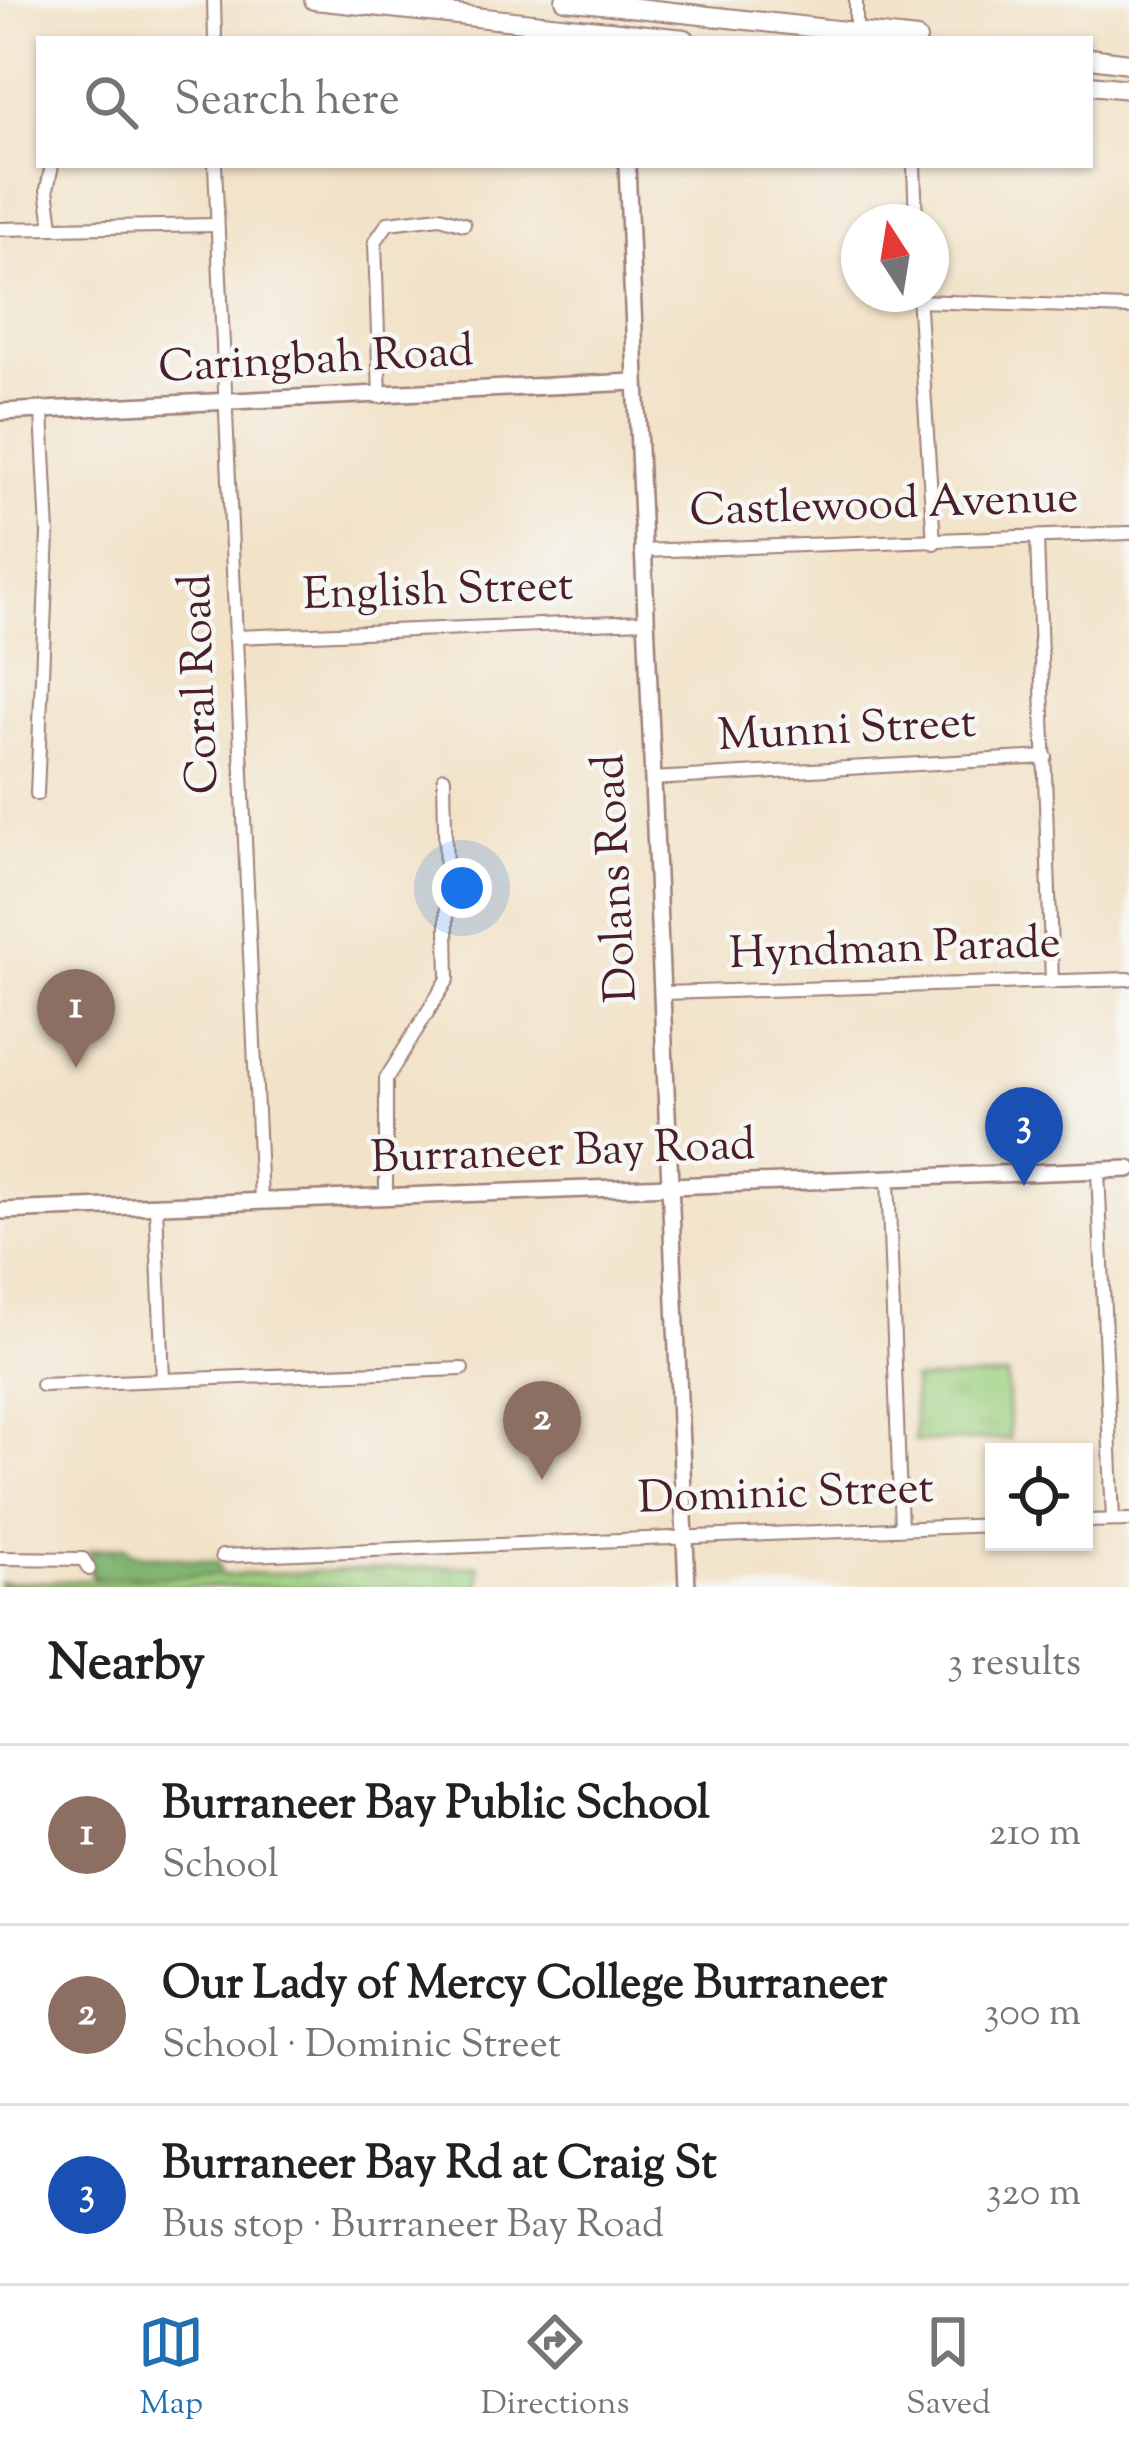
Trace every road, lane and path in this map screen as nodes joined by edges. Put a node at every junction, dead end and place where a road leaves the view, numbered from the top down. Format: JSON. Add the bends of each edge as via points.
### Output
{"nodes":[{"id":1,"x":214,"y":0,"type":"edge"},
{"id":2,"x":314,"y":0,"type":"edge"},
{"id":3,"x":565,"y":0,"type":"edge"},
{"id":4,"x":856,"y":0,"type":"edge"},
{"id":5,"x":622,"y":3,"type":"edge"},
{"id":6,"x":856,"y":32,"type":"junction"},
{"id":7,"x":214,"y":36,"type":"edge"},
{"id":8,"x":622,"y":36,"type":"edge"},
{"id":9,"x":891,"y":36,"type":"edge"},
{"id":10,"x":1093,"y":58,"type":"edge"},
{"id":11,"x":1129,"y":63,"type":"edge"},
{"id":12,"x":1093,"y":85,"type":"edge"},
{"id":13,"x":1129,"y":89,"type":"edge"},
{"id":14,"x":51,"y":168,"type":"edge"},
{"id":15,"x":215,"y":168,"type":"edge"},
{"id":16,"x":627,"y":168,"type":"edge"},
{"id":17,"x":914,"y":168,"type":"edge"},
{"id":18,"x":915,"y":204,"type":"edge"},
{"id":19,"x":464,"y":224,"type":"dead end"},
{"id":20,"x":216,"y":225,"type":"junction"},
{"id":21,"x":52,"y":226,"type":"junction"},
{"id":22,"x":0,"y":229,"type":"edge"},
{"id":23,"x":949,"y":299,"type":"edge"},
{"id":24,"x":1129,"y":308,"type":"edge"},
{"id":25,"x":919,"y":312,"type":"edge"},
{"id":26,"x":635,"y":382,"type":"junction"},
{"id":27,"x":380,"y":397,"type":"junction"},
{"id":28,"x":229,"y":402,"type":"junction"},
{"id":29,"x":0,"y":412,"type":"edge"},
{"id":30,"x":42,"y":412,"type":"junction"},
{"id":31,"x":1129,"y":533,"type":"edge"},
{"id":32,"x":1037,"y":538,"type":"junction"},
{"id":33,"x":934,"y":543,"type":"junction"},
{"id":34,"x":641,"y":551,"type":"junction"},
{"id":35,"x":645,"y":621,"type":"junction"},
{"id":36,"x":235,"y":637,"type":"junction"},
{"id":37,"x":1046,"y":757,"type":"junction"},
{"id":38,"x":444,"y":778,"type":"dead end"},
{"id":39,"x":652,"y":779,"type":"junction"},
{"id":40,"x":37,"y":794,"type":"dead end"},
{"id":41,"x":1129,"y":979,"type":"edge"},
{"id":42,"x":1052,"y":982,"type":"junction"},
{"id":43,"x":663,"y":993,"type":"junction"},
{"id":44,"x":1129,"y":1169,"type":"edge"},
{"id":45,"x":1098,"y":1170,"type":"junction"},
{"id":46,"x":888,"y":1178,"type":"junction"},
{"id":47,"x":670,"y":1186,"type":"junction"},
{"id":48,"x":386,"y":1197,"type":"junction"},
{"id":49,"x":261,"y":1201,"type":"junction"},
{"id":50,"x":156,"y":1204,"type":"junction"},
{"id":51,"x":0,"y":1211,"type":"edge"},
{"id":52,"x":462,"y":1369,"type":"dead end"},
{"id":53,"x":163,"y":1381,"type":"junction"},
{"id":54,"x":42,"y":1385,"type":"dead end"},
{"id":55,"x":1113,"y":1520,"type":"junction"},
{"id":56,"x":1129,"y":1520,"type":"edge"},
{"id":57,"x":1093,"y":1521,"type":"edge"},
{"id":58,"x":985,"y":1525,"type":"edge"},
{"id":59,"x":901,"y":1528,"type":"junction"},
{"id":60,"x":685,"y":1536,"type":"junction"},
{"id":61,"x":222,"y":1556,"type":"dead end"},
{"id":62,"x":0,"y":1558,"type":"edge"},
{"id":63,"x":86,"y":1559,"type":"dead end"},
{"id":64,"x":687,"y":1587,"type":"edge"}],
"edges":[{"from":1,"to":7,"type":"street"},
{"from":2,"to":8,"type":"main road"},
{"from":3,"to":5,"type":"main road"},
{"from":4,"to":6,"type":"street"},
{"from":5,"to":6,"type":"main road"},
{"from":5,"to":8,"type":"main road"},
{"from":6,"to":9,"type":"main road"},
{"from":10,"to":11,"type":"main road"},
{"from":12,"to":13,"type":"main road"},
{"from":14,"to":21,"type":"street"},
{"from":15,"to":20,"type":"street","name":"Coral Road"},
{"from":16,"to":26,"type":"street","name":"Dolans Road"},
{"from":17,"to":18,"type":"street"},
{"from":19,"to":27,"type":"street","via":[[440,217],[388,223],[376,242]]},
{"from":20,"to":21,"type":"street"},
{"from":20,"to":28,"type":"street","name":"Coral Road"},
{"from":21,"to":22,"type":"street"},
{"from":23,"to":24,"type":"street"},
{"from":25,"to":33,"type":"street"},
{"from":26,"to":27,"type":"street","name":"Caringbah Road"},
{"from":26,"to":34,"type":"street","name":"Dolans Road"},
{"from":27,"to":28,"type":"street","name":"Caringbah Road"},
{"from":28,"to":30,"type":"street","name":"Caringbah Road"},
{"from":28,"to":36,"type":"street","name":"Coral Road"},
{"from":29,"to":30,"type":"street","name":"Caringbah Road"},
{"from":30,"to":40,"type":"street","via":[[48,535]]},
{"from":31,"to":32,"type":"street","name":"Castlewood Avenue"},
{"from":32,"to":33,"type":"street","name":"Castlewood Avenue"},
{"from":32,"to":37,"type":"street"},
{"from":33,"to":34,"type":"street","name":"Castlewood Avenue"},
{"from":34,"to":35,"type":"street","name":"Dolans Road"},
{"from":35,"to":36,"type":"street","name":"English Street"},
{"from":35,"to":39,"type":"street","name":"Dolans Road"},
{"from":36,"to":49,"type":"street","name":"Coral Road"},
{"from":37,"to":39,"type":"street","name":"Munni Street"},
{"from":37,"to":42,"type":"street"},
{"from":38,"to":48,"type":"street","via":[[448,979],[386,1079]]},
{"from":39,"to":43,"type":"street","name":"Dolans Road"},
{"from":41,"to":42,"type":"street","name":"Hyndman Parade"},
{"from":42,"to":43,"type":"street","name":"Hyndman Parade"},
{"from":43,"to":47,"type":"street","name":"Dolans Road"},
{"from":44,"to":45,"type":"street","name":"Burraneer Bay Road"},
{"from":45,"to":46,"type":"street","name":"Burraneer Bay Road"},
{"from":45,"to":55,"type":"street"},
{"from":46,"to":47,"type":"street","name":"Burraneer Bay Road"},
{"from":46,"to":59,"type":"street"},
{"from":47,"to":48,"type":"street","name":"Burraneer Bay Road"},
{"from":47,"to":60,"type":"street","name":"Dolans Road"},
{"from":48,"to":49,"type":"street","name":"Burraneer Bay Road"},
{"from":49,"to":50,"type":"street","name":"Burraneer Bay Road"},
{"from":50,"to":51,"type":"street","name":"Burraneer Bay Road"},
{"from":50,"to":53,"type":"street"},
{"from":52,"to":53,"type":"street"},
{"from":53,"to":54,"type":"street"},
{"from":55,"to":56,"type":"street"},
{"from":55,"to":57,"type":"street"},
{"from":58,"to":59,"type":"street","name":"Dominic Street"},
{"from":59,"to":60,"type":"street","name":"Dominic Street"},
{"from":60,"to":61,"type":"street","name":"Dominic Street"},
{"from":60,"to":64,"type":"street","name":"Dolans Road"},
{"from":62,"to":63,"type":"street"}]}
